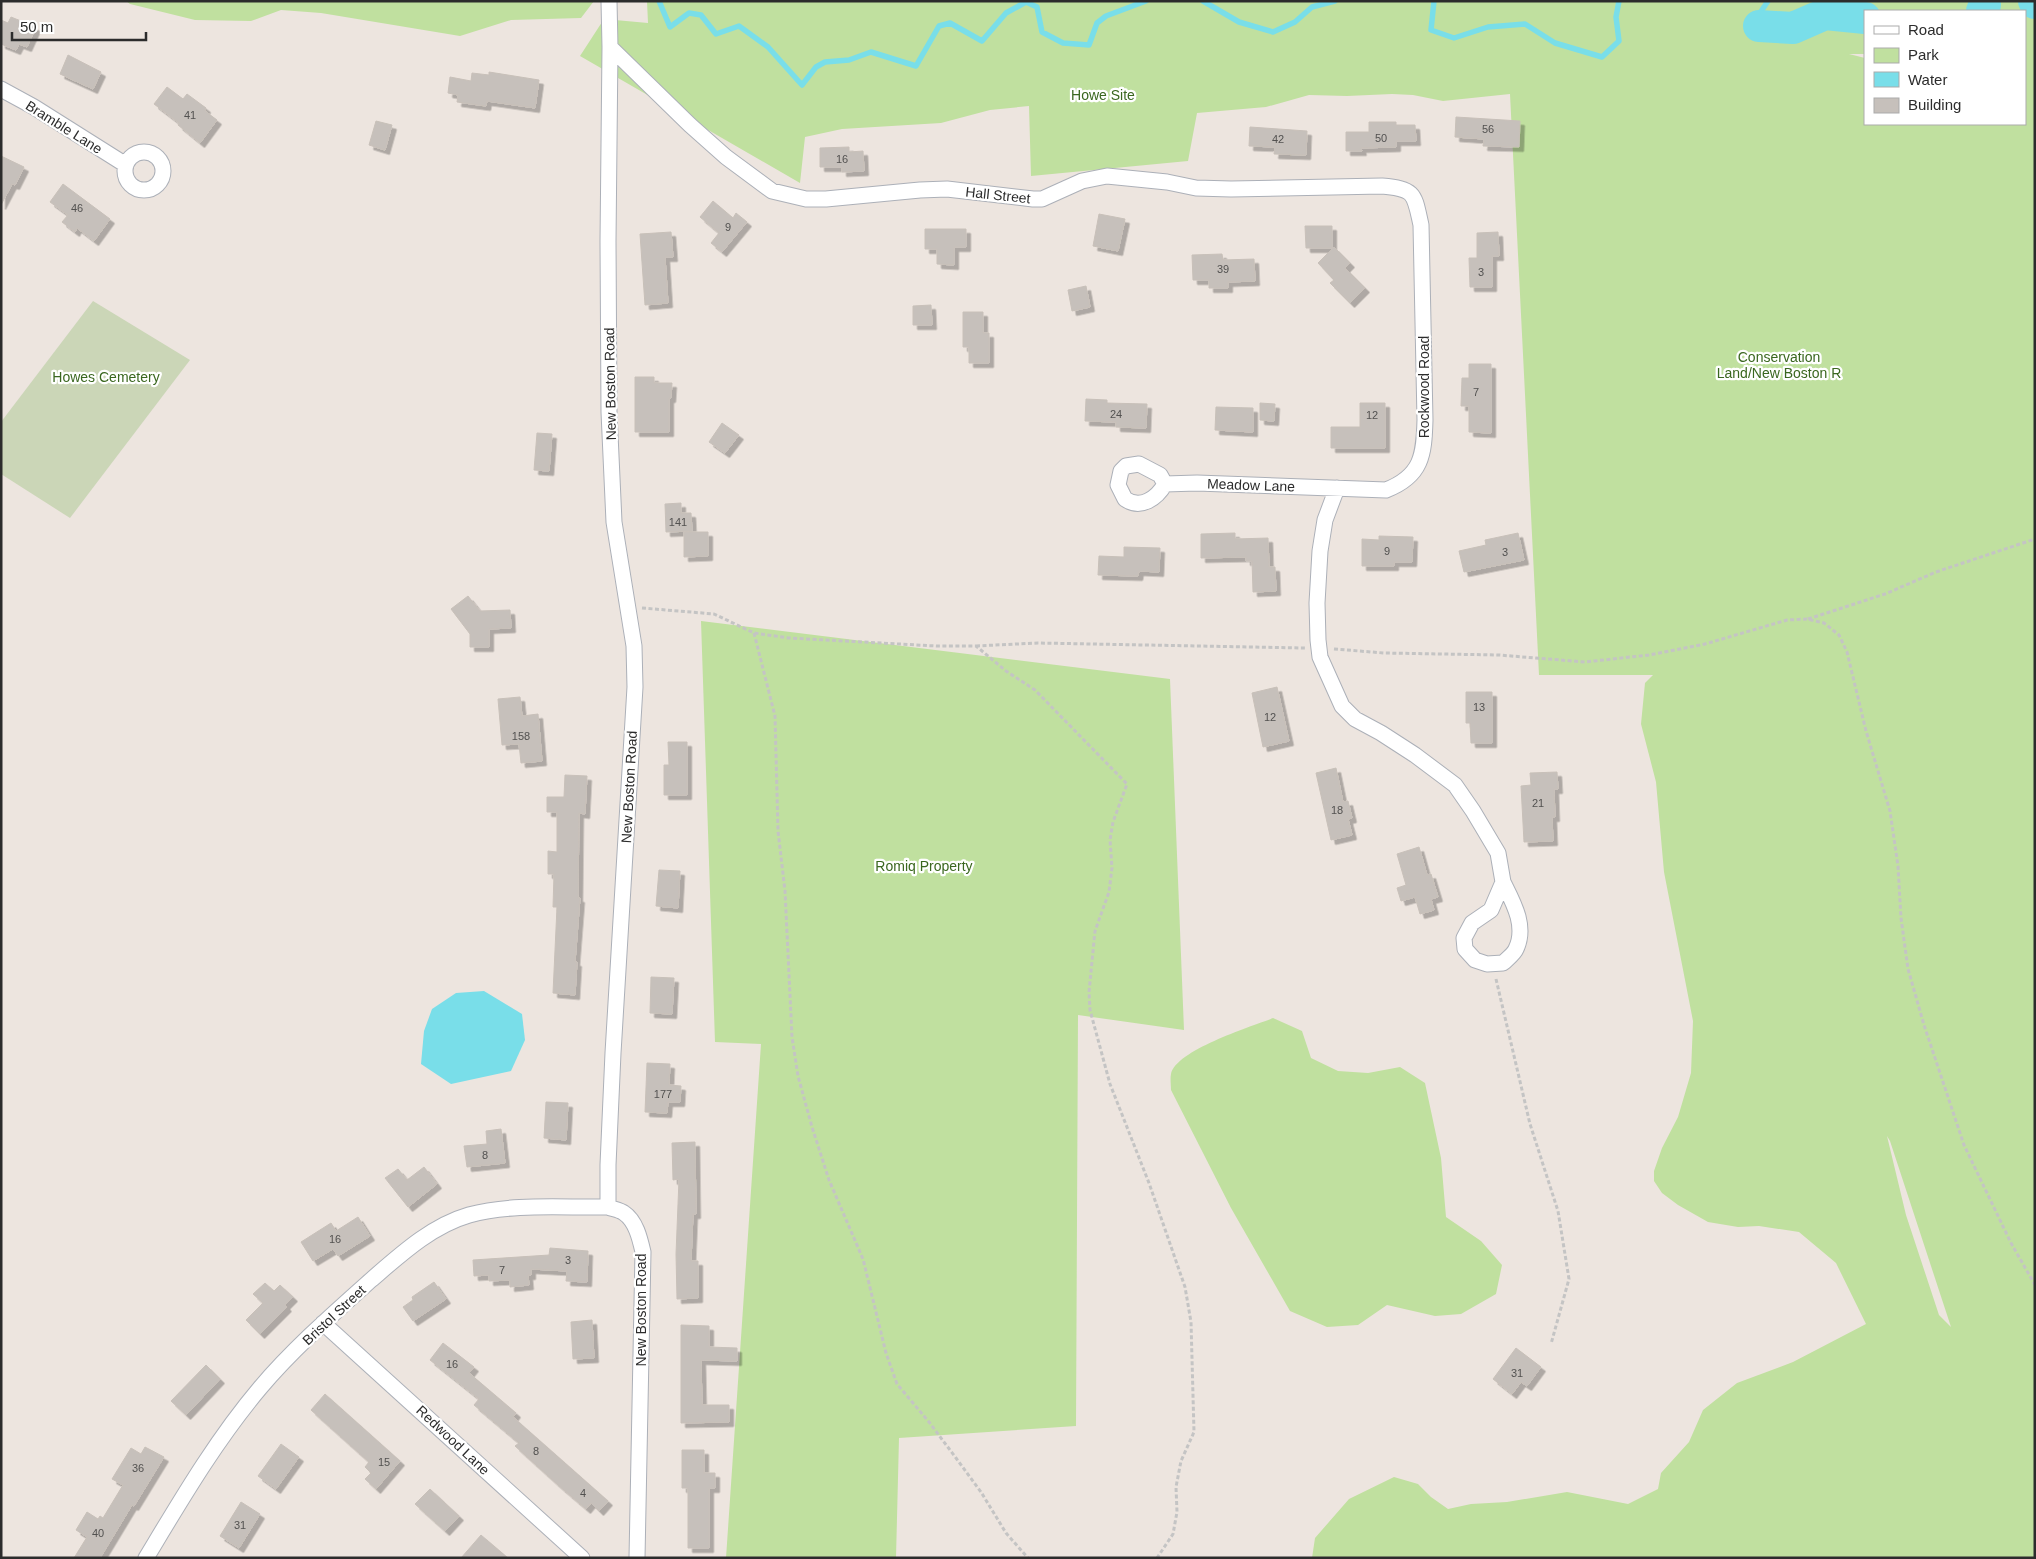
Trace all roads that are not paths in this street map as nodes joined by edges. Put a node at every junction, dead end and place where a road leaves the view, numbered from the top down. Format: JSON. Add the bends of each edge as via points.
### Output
{"nodes":[{"id":1,"x":609,"y":1,"type":"edge"},
{"id":2,"x":610,"y":47,"type":"junction"},
{"id":3,"x":1,"y":89,"type":"edge"},
{"id":4,"x":126,"y":165,"type":"dead end"},
{"id":5,"x":1419,"y":217,"type":"joint"},
{"id":6,"x":1165,"y":484,"type":"dead end"},
{"id":7,"x":1337,"y":488,"type":"junction"},
{"id":8,"x":1503,"y":882,"type":"junction"},
{"id":9,"x":608,"y":1207,"type":"junction"},
{"id":10,"x":323,"y":1323,"type":"junction"},
{"id":11,"x":146,"y":1558,"type":"edge"},
{"id":12,"x":582,"y":1558,"type":"edge"},
{"id":13,"x":637,"y":1558,"type":"edge"}],
"edges":[{"from":1,"to":2,"type":"street","name":"New Boston Road"},
{"from":2,"to":5,"type":"street","name":"Hall Street","via":[[726,157],[772,190],[789,196],[826,199],[947,189],[1033,200],[1082,181],[1107,176],[1213,189],[1399,188],[1415,198]]},
{"from":2,"to":9,"type":"street","name":"New Boston Road","via":[[609,412],[614,522],[634,646],[635,687],[612,1062]]},
{"from":3,"to":4,"type":"street","name":"Bramble Lane"},
{"from":5,"to":7,"type":"street","name":"Rockwood Road","via":[[1425,420],[1422,457],[1412,475],[1400,485],[1386,490]]},
{"from":6,"to":7,"type":"street","name":"Meadow Lane"},
{"from":7,"to":8,"type":"street","via":[[1324,520],[1320,551],[1317,603],[1320,657],[1342,706],[1356,719],[1402,746],[1456,785],[1498,853]]},
{"from":8,"to":8,"type":"street","via":[[1518,913],[1521,934],[1516,950],[1503,963],[1487,964],[1475,960],[1466,949],[1464,938],[1472,923],[1491,910]]},
{"from":9,"to":10,"type":"street","name":"Bristol Street","via":[[518,1208],[467,1216],[437,1228],[392,1262]]},
{"from":9,"to":13,"type":"street","name":"New Boston Road","via":[[624,1213],[639,1235],[643,1252]]},
{"from":10,"to":11,"type":"street","name":"Bristol Street","via":[[261,1387],[235,1420],[188,1488]]},
{"from":10,"to":12,"type":"street","name":"Redwood Lane"}]}
